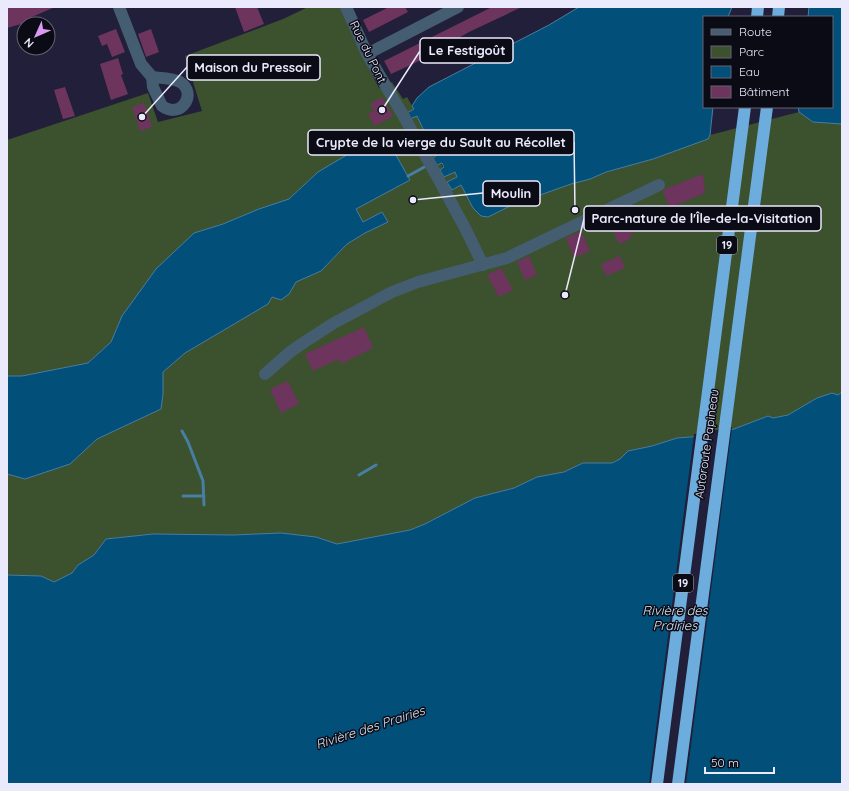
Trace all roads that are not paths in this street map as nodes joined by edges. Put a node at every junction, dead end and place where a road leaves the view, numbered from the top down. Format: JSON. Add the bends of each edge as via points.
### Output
{"nodes":[{"id":1,"x":119,"y":7,"type":"edge"},
{"id":2,"x":346,"y":7,"type":"edge"},
{"id":3,"x":458,"y":7,"type":"edge"},
{"id":4,"x":367,"y":54,"type":"junction"},
{"id":5,"x":152,"y":77,"type":"dead end"},
{"id":6,"x":745,"y":108,"type":"edge"},
{"id":7,"x":767,"y":108,"type":"edge"},
{"id":8,"x":659,"y":185,"type":"dead end"},
{"id":9,"x":483,"y":265,"type":"junction"},
{"id":10,"x":265,"y":374,"type":"dead end"},
{"id":11,"x":657,"y":784,"type":"edge"},
{"id":12,"x":678,"y":784,"type":"edge"}],
"edges":[{"from":1,"to":5,"type":"street","via":[[141,64]]},
{"from":2,"to":4,"type":"street","name":"Rue du Pont"},
{"from":3,"to":4,"type":"street"},
{"from":4,"to":9,"type":"street","name":"Rue du Pont","via":[[447,194]]},
{"from":6,"to":11,"type":"highway","name":"Autoroute Papineau","number":"19"},
{"from":7,"to":12,"type":"highway","name":"Autoroute Papineau","number":"19"},
{"from":8,"to":9,"type":"street","via":[[507,258]]},
{"from":9,"to":10,"type":"street","via":[[403,287],[334,323],[290,352]]}]}
